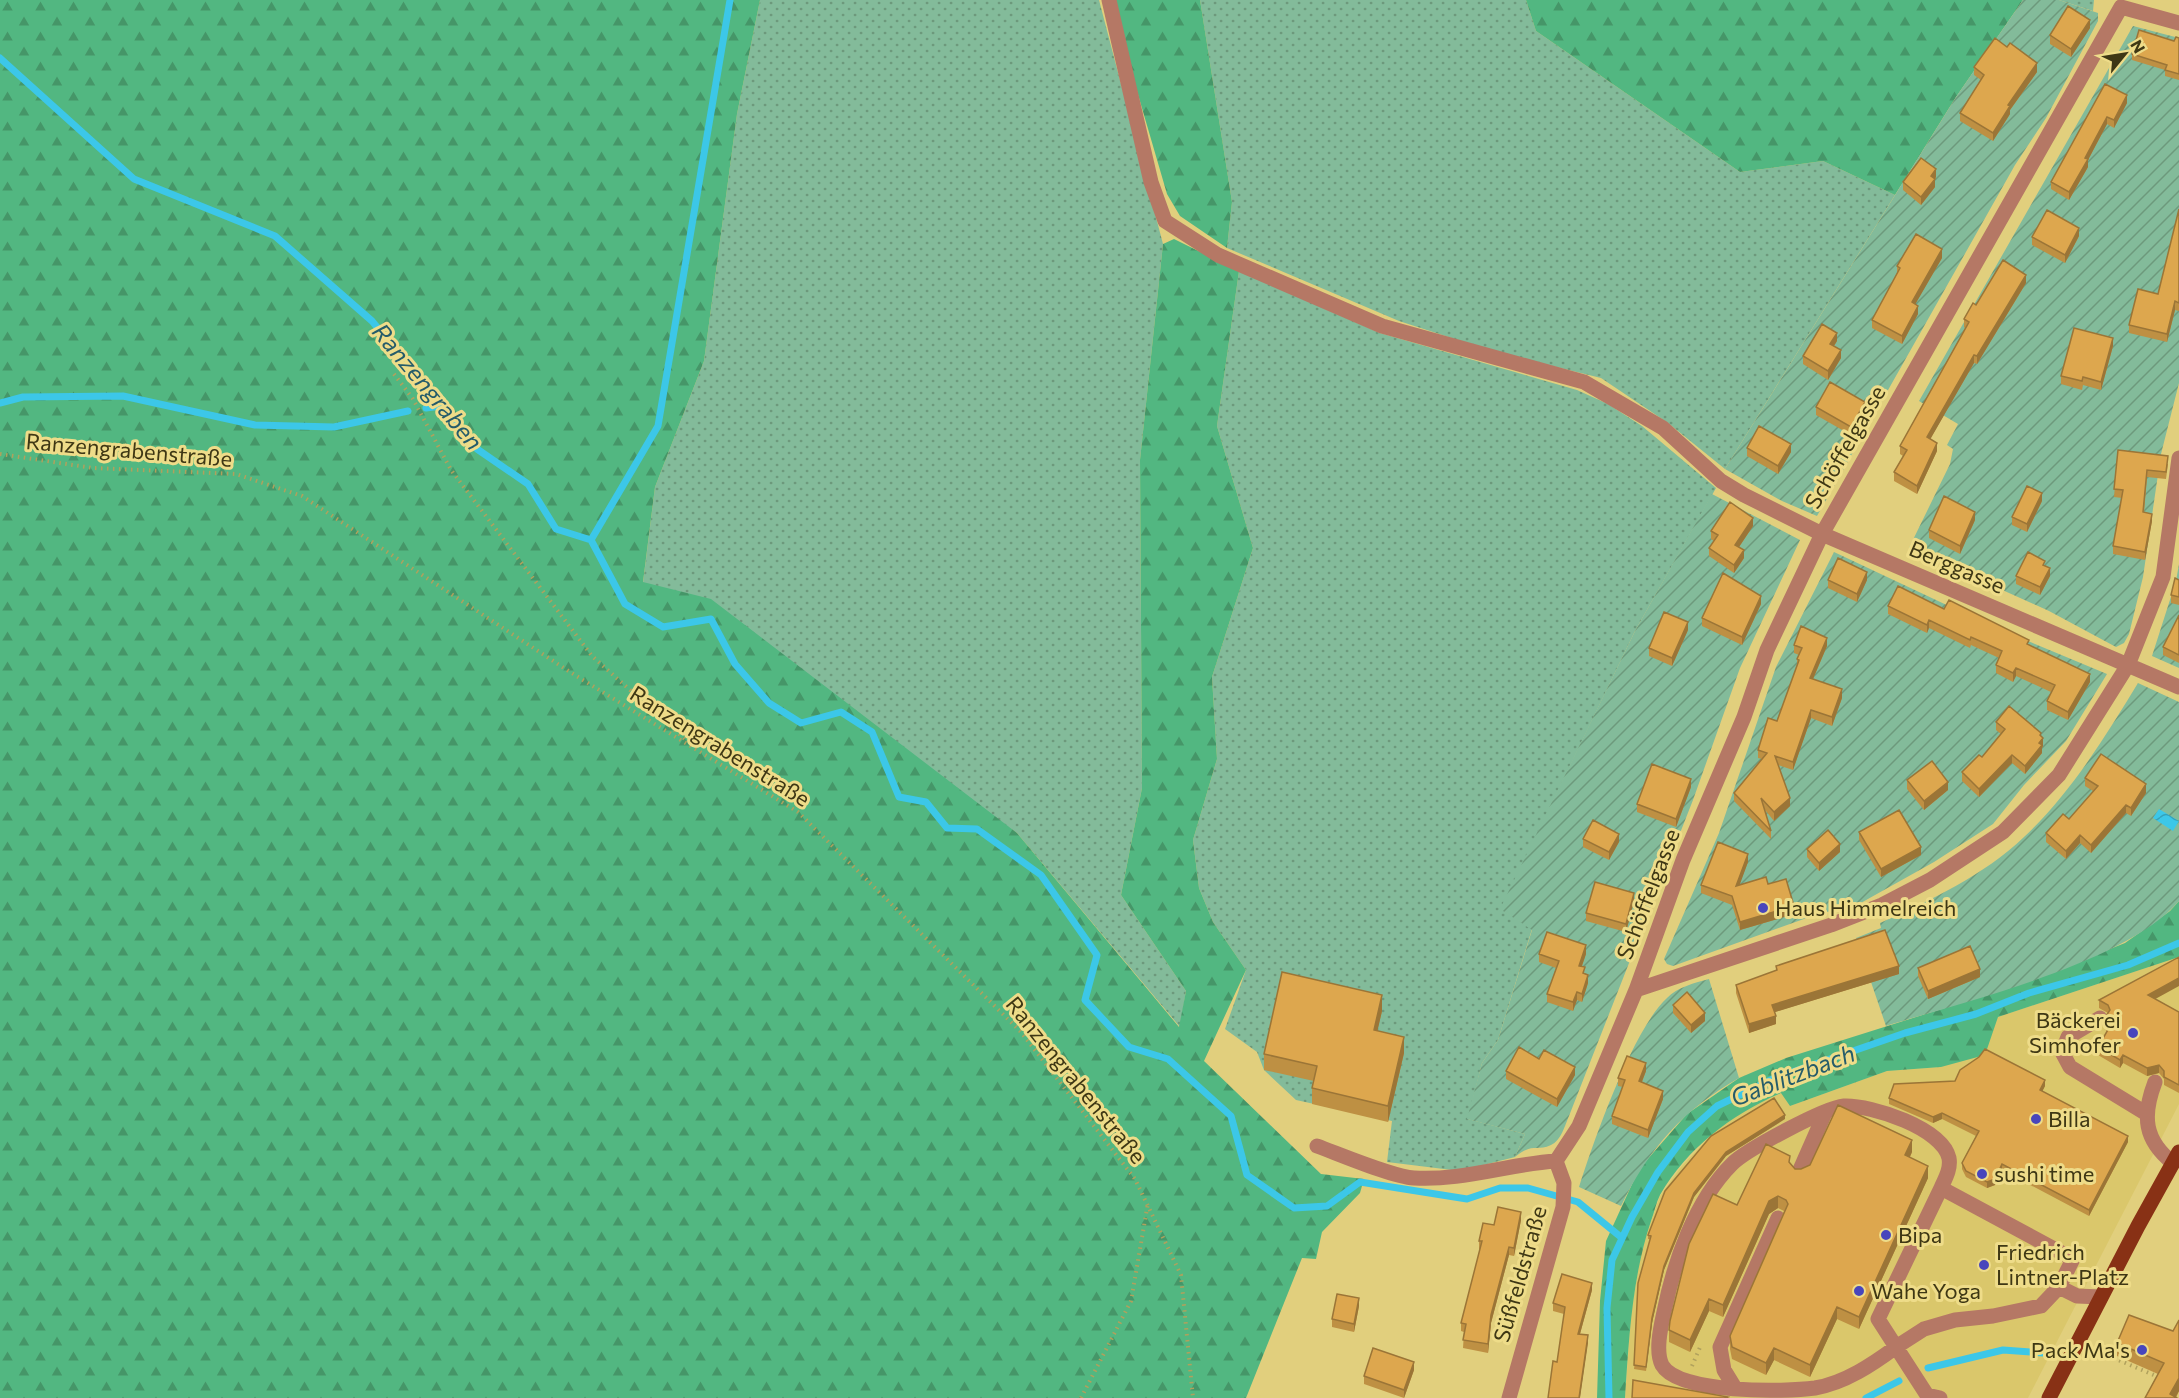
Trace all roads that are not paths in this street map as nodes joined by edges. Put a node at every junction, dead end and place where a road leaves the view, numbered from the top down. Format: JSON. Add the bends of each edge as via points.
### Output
{"nodes":[{"id":1,"x":1109,"y":0,"type":"edge"},
{"id":2,"x":2179,"y":23,"type":"edge"},
{"id":3,"x":2179,"y":458,"type":"edge"},
{"id":4,"x":1822,"y":534,"type":"junction"},
{"id":5,"x":2128,"y":665,"type":"junction"},
{"id":6,"x":2179,"y":687,"type":"edge"},
{"id":7,"x":1636,"y":990,"type":"junction"},
{"id":8,"x":2100,"y":1018,"type":"dead end"},
{"id":9,"x":2155,"y":1082,"type":"dead end"},
{"id":10,"x":1825,"y":1113,"type":"junction"},
{"id":11,"x":2147,"y":1114,"type":"junction"},
{"id":12,"x":1317,"y":1146,"type":"dead end"},
{"id":13,"x":2176,"y":1157,"type":"edge"},
{"id":14,"x":1556,"y":1161,"type":"junction"},
{"id":15,"x":1799,"y":1172,"type":"edge"},
{"id":16,"x":1941,"y":1188,"type":"junction"},
{"id":17,"x":1778,"y":1218,"type":"dead end"},
{"id":18,"x":2059,"y":1287,"type":"junction"},
{"id":19,"x":2101,"y":1296,"type":"junction"},
{"id":20,"x":1896,"y":1347,"type":"junction"},
{"id":21,"x":1735,"y":1388,"type":"junction"},
{"id":22,"x":1757,"y":1393,"type":"edge"},
{"id":23,"x":1509,"y":1398,"type":"edge"},
{"id":24,"x":1940,"y":1398,"type":"edge"},
{"id":25,"x":2049,"y":1398,"type":"edge"}],
"edges":[{"from":1,"to":4,"type":"street","name":"Berggasse","via":[[1151,182],[1165,220],[1218,255],[1382,326],[1584,382],[1663,428],[1721,481]]},
{"from":2,"to":4,"type":"street","name":"Schöffelgasse","via":[[2121,7]]},
{"from":3,"to":5,"type":"street","via":[[2163,577]]},
{"from":4,"to":5,"type":"street","name":"Berggasse"},
{"from":4,"to":7,"type":"street","name":"Schöffelgasse","via":[[1767,650]]},
{"from":5,"to":6,"type":"street","name":"Berggasse"},
{"from":5,"to":7,"type":"street","via":[[2059,775],[2003,832],[1930,880],[1882,905]]},
{"from":7,"to":14,"type":"street","name":"Schöffelgasse","via":[[1578,1126]]},
{"from":8,"to":11,"type":"street","via":[[2068,1037],[2062,1052],[2070,1067]]},
{"from":9,"to":11,"type":"street"},
{"from":10,"to":15,"type":"street"},
{"from":10,"to":16,"type":"street","via":[[1844,1106],[1875,1110],[1935,1137],[1944,1146],[1949,1160]]},
{"from":10,"to":21,"type":"street","via":[[1793,1127],[1734,1162],[1723,1173],[1699,1212],[1668,1293],[1661,1326],[1662,1364],[1685,1381]]},
{"from":11,"to":13,"type":"street","via":[[2150,1137],[2160,1152]]},
{"from":12,"to":14,"type":"street","via":[[1412,1178],[1475,1175]]},
{"from":13,"to":19,"type":"main road"},
{"from":14,"to":23,"type":"street","name":"Süßfeldstraße","via":[[1565,1191],[1563,1207]]},
{"from":16,"to":18,"type":"street","via":[[2073,1259]]},
{"from":16,"to":20,"type":"street","via":[[1878,1319]]},
{"from":17,"to":21,"type":"street","via":[[1720,1347],[1721,1360]]},
{"from":18,"to":19,"type":"street","via":[[2077,1296]]},
{"from":18,"to":20,"type":"street","via":[[2041,1306],[1955,1320],[1924,1329]]},
{"from":19,"to":25,"type":"main road"},
{"from":20,"to":22,"type":"street","via":[[1849,1376],[1816,1388]]},
{"from":20,"to":24,"type":"street","via":[[1927,1395]]},
{"from":21,"to":22,"type":"street"}]}
